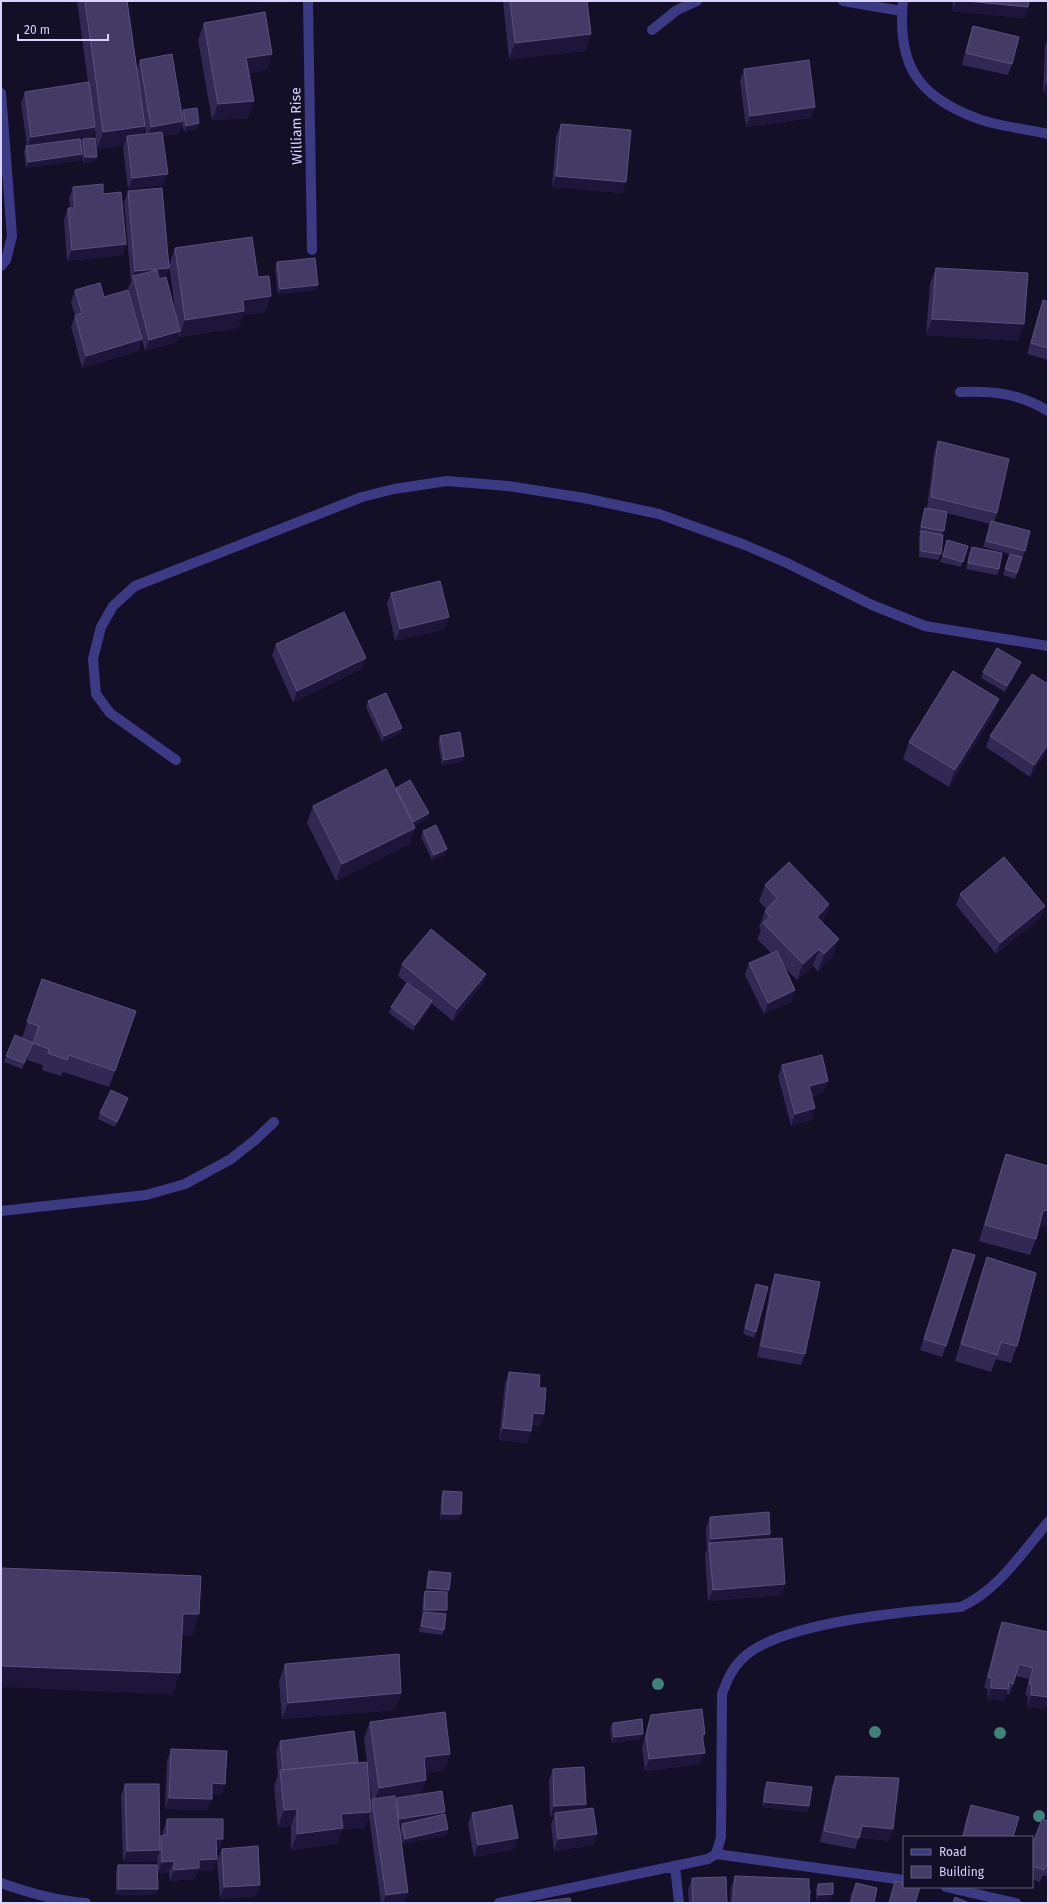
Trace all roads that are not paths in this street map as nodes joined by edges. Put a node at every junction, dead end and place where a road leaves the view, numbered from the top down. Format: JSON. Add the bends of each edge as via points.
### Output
{"nodes":[{"id":1,"x":308,"y":1,"type":"edge"},
{"id":2,"x":697,"y":1,"type":"edge"},
{"id":3,"x":842,"y":1,"type":"edge"},
{"id":4,"x":902,"y":6,"type":"edge"},
{"id":5,"x":652,"y":30,"type":"dead end"},
{"id":6,"x":1,"y":93,"type":"edge"},
{"id":7,"x":1048,"y":134,"type":"edge"},
{"id":8,"x":312,"y":250,"type":"dead end"},
{"id":9,"x":1,"y":266,"type":"edge"},
{"id":10,"x":960,"y":392,"type":"dead end"},
{"id":11,"x":1048,"y":411,"type":"edge"},
{"id":12,"x":1048,"y":646,"type":"edge"},
{"id":13,"x":176,"y":760,"type":"dead end"},
{"id":14,"x":274,"y":1122,"type":"dead end"},
{"id":15,"x":1,"y":1211,"type":"edge"},
{"id":16,"x":1048,"y":1522,"type":"edge"},
{"id":17,"x":716,"y":1854,"type":"junction"},
{"id":18,"x":675,"y":1866,"type":"junction"},
{"id":19,"x":903,"y":1880,"type":"edge"},
{"id":20,"x":1,"y":1883,"type":"edge"},
{"id":21,"x":950,"y":1888,"type":"edge"},
{"id":22,"x":86,"y":1903,"type":"edge"},
{"id":23,"x":499,"y":1903,"type":"edge"},
{"id":24,"x":679,"y":1903,"type":"edge"},
{"id":25,"x":1016,"y":1903,"type":"edge"}],
"edges":[{"from":1,"to":8,"type":"street","name":"William Rise"},
{"from":2,"to":5,"type":"street","via":[[677,10]]},
{"from":3,"to":4,"type":"street"},
{"from":4,"to":7,"type":"street","via":[[906,59],[921,85],[941,101],[977,119]]},
{"from":6,"to":9,"type":"street","via":[[12,236],[6,260]]},
{"from":10,"to":11,"type":"street","via":[[1008,393],[1036,403]]},
{"from":12,"to":13,"type":"street","via":[[925,626],[872,605],[745,545],[659,514],[584,498],[508,486],[447,481],[394,488],[362,497],[135,586],[114,606],[101,627],[93,659],[96,694],[110,713]]},
{"from":14,"to":15,"type":"street","via":[[231,1159],[185,1184],[146,1195]]},
{"from":16,"to":17,"type":"street","via":[[995,1584],[977,1600],[961,1607],[844,1620],[782,1636],[759,1646],[742,1659],[729,1675],[722,1694],[721,1837]]},
{"from":17,"to":18,"type":"street","via":[[708,1859]]},
{"from":17,"to":19,"type":"street"},
{"from":18,"to":23,"type":"street"},
{"from":18,"to":24,"type":"street"},
{"from":20,"to":22,"type":"street","via":[[32,1894]]},
{"from":21,"to":25,"type":"street"}]}
